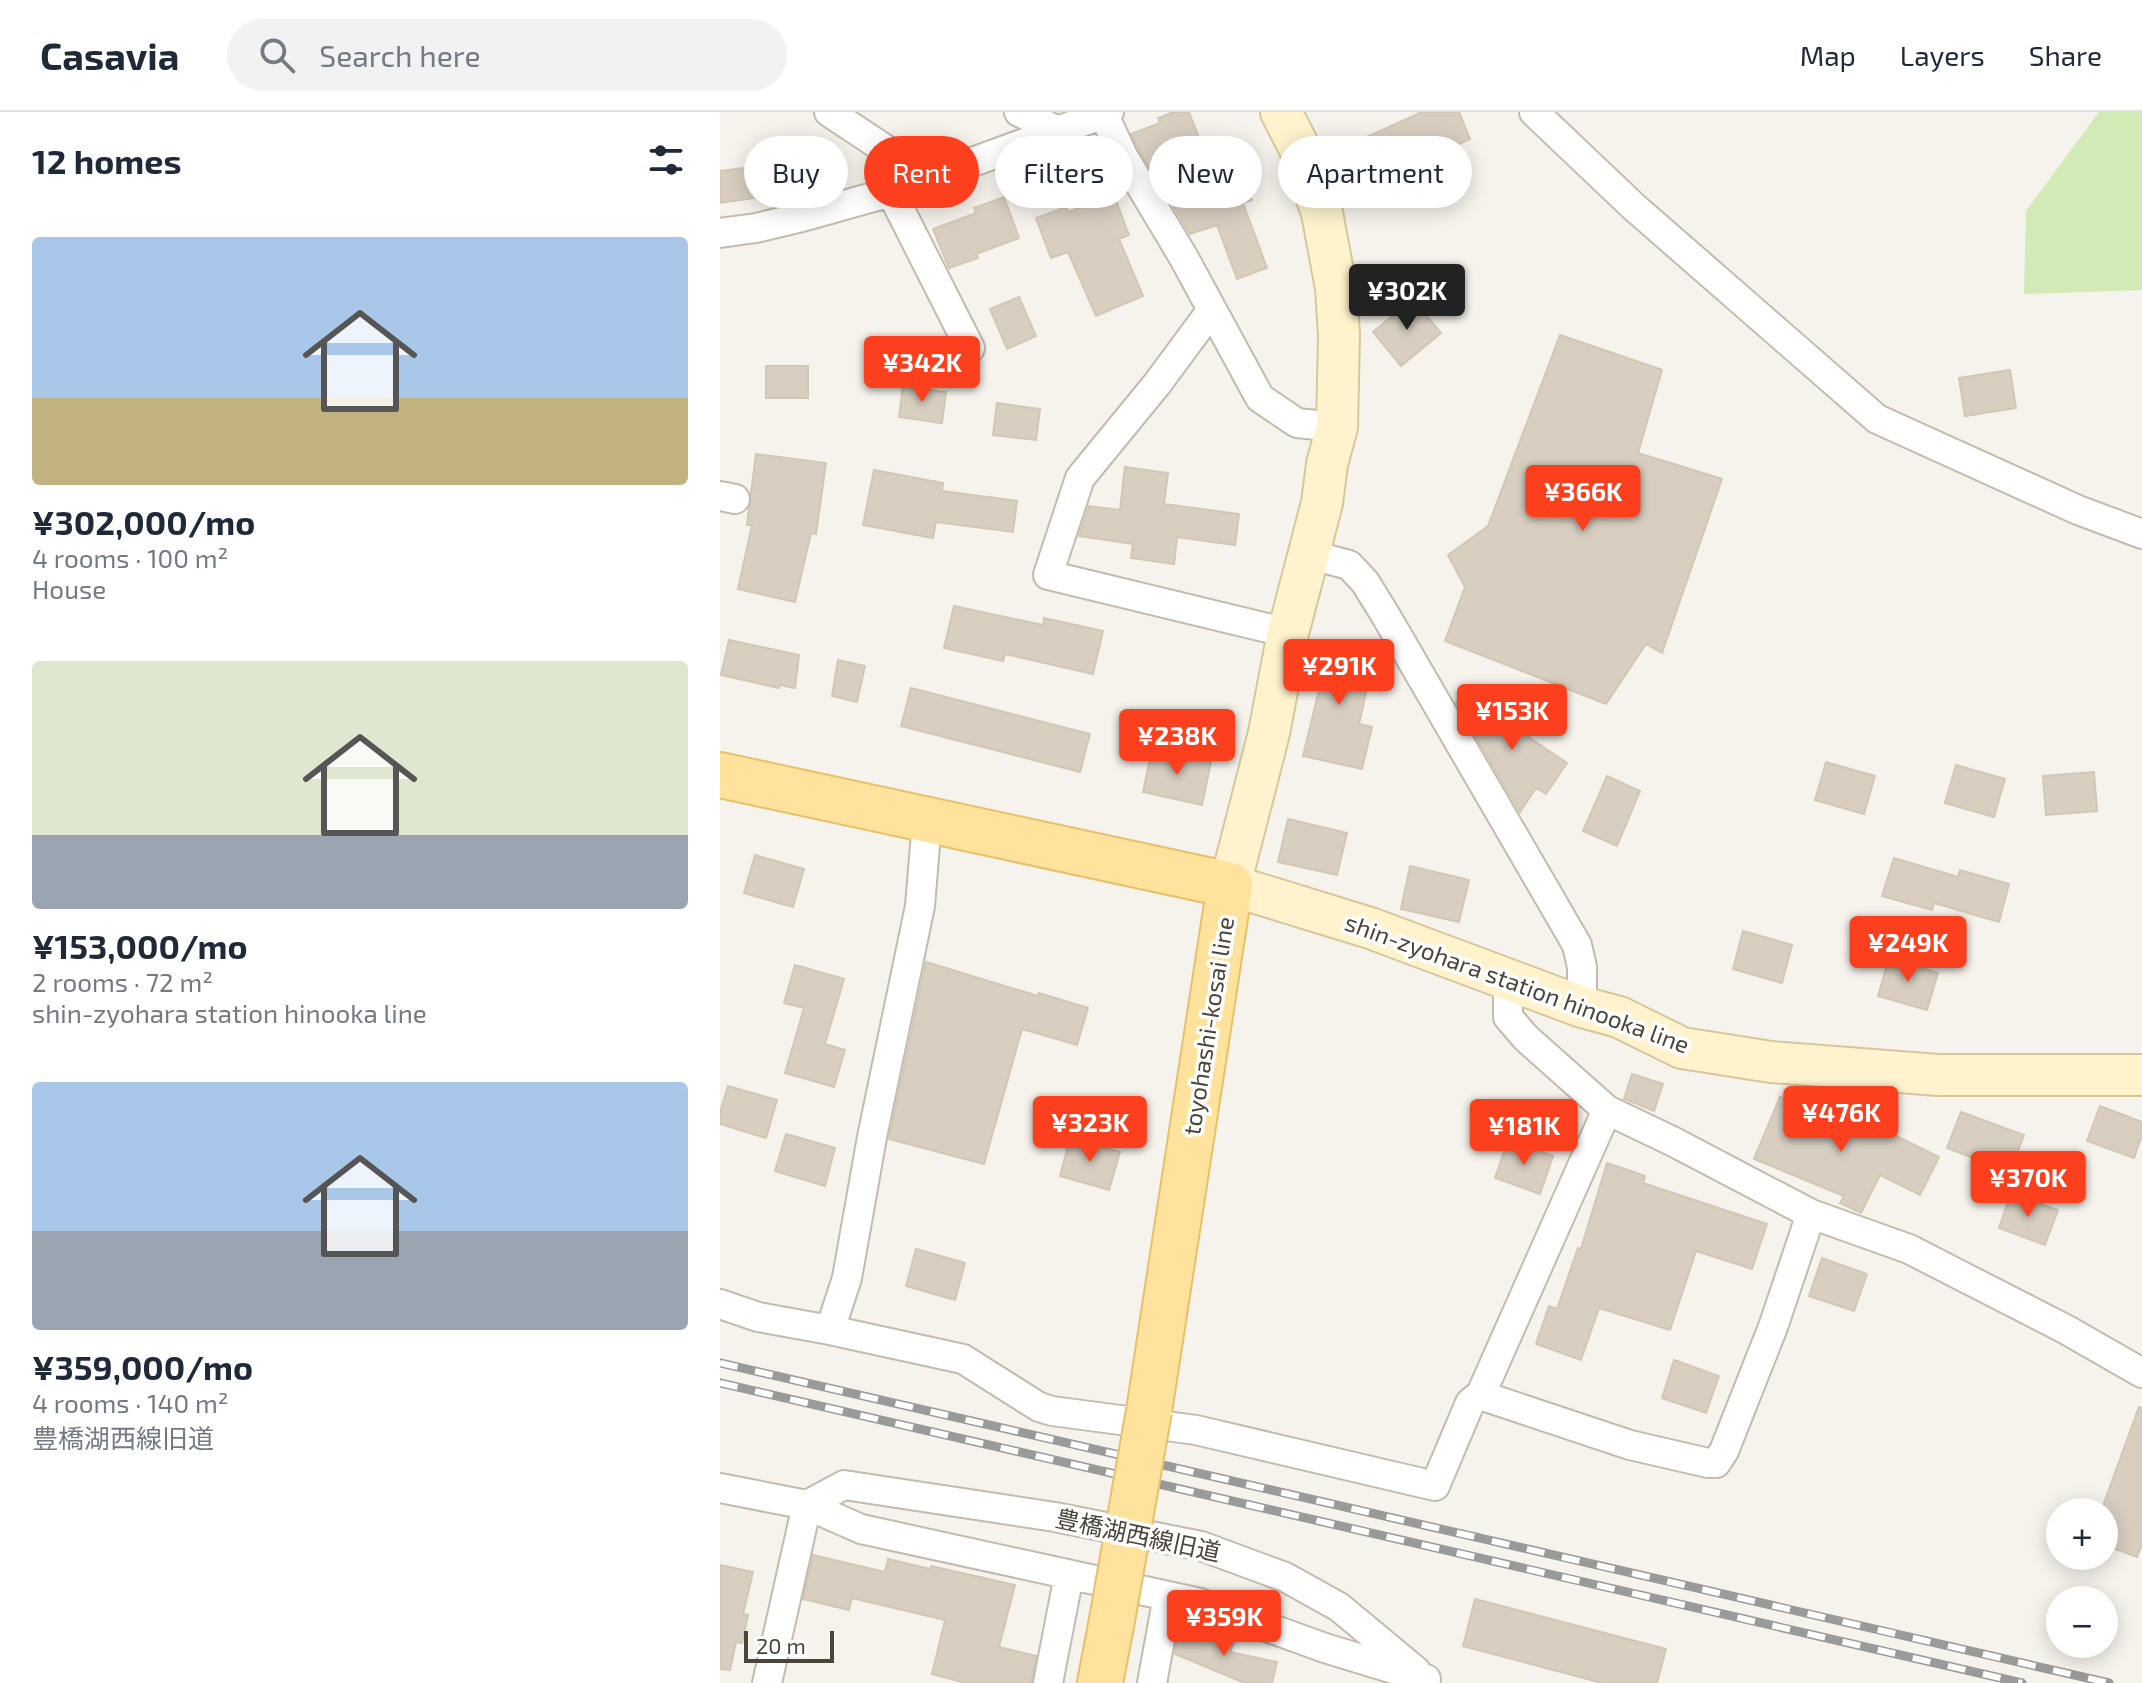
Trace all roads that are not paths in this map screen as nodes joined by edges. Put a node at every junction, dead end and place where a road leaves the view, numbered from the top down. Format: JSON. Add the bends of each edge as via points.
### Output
{"nodes":[{"id":1,"x":829,"y":112,"type":"edge"},
{"id":2,"x":1019,"y":112,"type":"edge"},
{"id":3,"x":1281,"y":112,"type":"edge"},
{"id":4,"x":1534,"y":112,"type":"edge"},
{"id":5,"x":1107,"y":113,"type":"edge"},
{"id":6,"x":1058,"y":131,"type":"junction"},
{"id":7,"x":865,"y":136,"type":"edge"},
{"id":8,"x":979,"y":161,"type":"edge"},
{"id":9,"x":864,"y":199,"type":"edge"},
{"id":10,"x":899,"y":208,"type":"edge"},
{"id":11,"x":720,"y":233,"type":"edge"},
{"id":12,"x":1211,"y":311,"type":"junction"},
{"id":13,"x":970,"y":348,"type":"dead end"},
{"id":14,"x":1337,"y":427,"type":"junction"},
{"id":15,"x":2142,"y":534,"type":"edge"},
{"id":16,"x":1308,"y":554,"type":"junction"},
{"id":17,"x":1288,"y":633,"type":"junction"},
{"id":18,"x":720,"y":775,"type":"edge"},
{"id":19,"x":927,"y":821,"type":"junction"},
{"id":20,"x":1230,"y":885,"type":"junction"},
{"id":21,"x":1508,"y":978,"type":"junction"},
{"id":22,"x":1582,"y":1007,"type":"junction"},
{"id":23,"x":2142,"y":1075,"type":"edge"},
{"id":24,"x":1607,"y":1110,"type":"junction"},
{"id":25,"x":1811,"y":1214,"type":"junction"},
{"id":26,"x":720,"y":1304,"type":"edge"},
{"id":27,"x":830,"y":1330,"type":"junction"},
{"id":28,"x":2142,"y":1373,"type":"edge"},
{"id":29,"x":1480,"y":1395,"type":"junction"},
{"id":30,"x":720,"y":1488,"type":"edge"},
{"id":31,"x":807,"y":1505,"type":"junction"},
{"id":32,"x":1069,"y":1575,"type":"junction"},
{"id":33,"x":1168,"y":1596,"type":"junction"},
{"id":34,"x":1432,"y":1681,"type":"edge"},
{"id":35,"x":767,"y":1683,"type":"edge"},
{"id":36,"x":1048,"y":1683,"type":"edge"},
{"id":37,"x":1100,"y":1683,"type":"edge"},
{"id":38,"x":1152,"y":1683,"type":"edge"}],
"edges":[{"from":1,"to":7,"type":"street"},
{"from":2,"to":6,"type":"street"},
{"from":3,"to":14,"type":"main road","via":[[1322,213],[1336,288]]},
{"from":4,"to":15,"type":"street","via":[[1634,207],[1877,419]]},
{"from":5,"to":6,"type":"street"},
{"from":5,"to":12,"type":"street","via":[[1123,156]]},
{"from":6,"to":8,"type":"street"},
{"from":9,"to":11,"type":"street"},
{"from":10,"to":13,"type":"street"},
{"from":12,"to":14,"type":"street","via":[[1260,398],[1297,423]]},
{"from":12,"to":17,"type":"street","via":[[1080,478],[1048,575]]},
{"from":14,"to":16,"type":"main road"},
{"from":16,"to":17,"type":"main road"},
{"from":16,"to":22,"type":"street","via":[[1349,565],[1386,616],[1577,945]]},
{"from":17,"to":20,"type":"main road"},
{"from":18,"to":19,"type":"main road","name":"toyohashi-kosai line"},
{"from":19,"to":20,"type":"main road","name":"toyohashi-kosai line"},
{"from":19,"to":27,"type":"street","via":[[920,906],[847,1278]]},
{"from":20,"to":21,"type":"main road","name":"shin-zyohara station hinooka line"},
{"from":20,"to":37,"type":"main road","name":"toyohashi-kosai line","bridge":true,"via":[[1149,1411]]},
{"from":21,"to":22,"type":"main road","name":"shin-zyohara station hinooka line"},
{"from":21,"to":24,"type":"street","via":[[1508,1017]]},
{"from":22,"to":23,"type":"main road","name":"shin-zyohara station hinooka line","via":[[1619,1017],[1682,1048],[1771,1062],[1938,1075]]},
{"from":24,"to":25,"type":"street"},
{"from":24,"to":29,"type":"street"},
{"from":25,"to":28,"type":"street","via":[[1909,1249]]},
{"from":25,"to":29,"type":"street","via":[[1773,1327],[1716,1463],[1630,1445]]},
{"from":26,"to":27,"type":"street"},
{"from":27,"to":29,"type":"street","via":[[963,1359],[1052,1411],[1196,1430],[1435,1486],[1470,1403]]},
{"from":30,"to":31,"type":"street"},
{"from":31,"to":32,"type":"street","via":[[861,1529]]},
{"from":31,"to":34,"type":"street","name":"豊橋湖西線旧道","via":[[844,1485],[1201,1546],[1285,1577],[1339,1607]]},
{"from":31,"to":35,"type":"street"},
{"from":32,"to":33,"type":"street"},
{"from":32,"to":36,"type":"street"},
{"from":33,"to":34,"type":"street"},
{"from":33,"to":38,"type":"street"}]}
